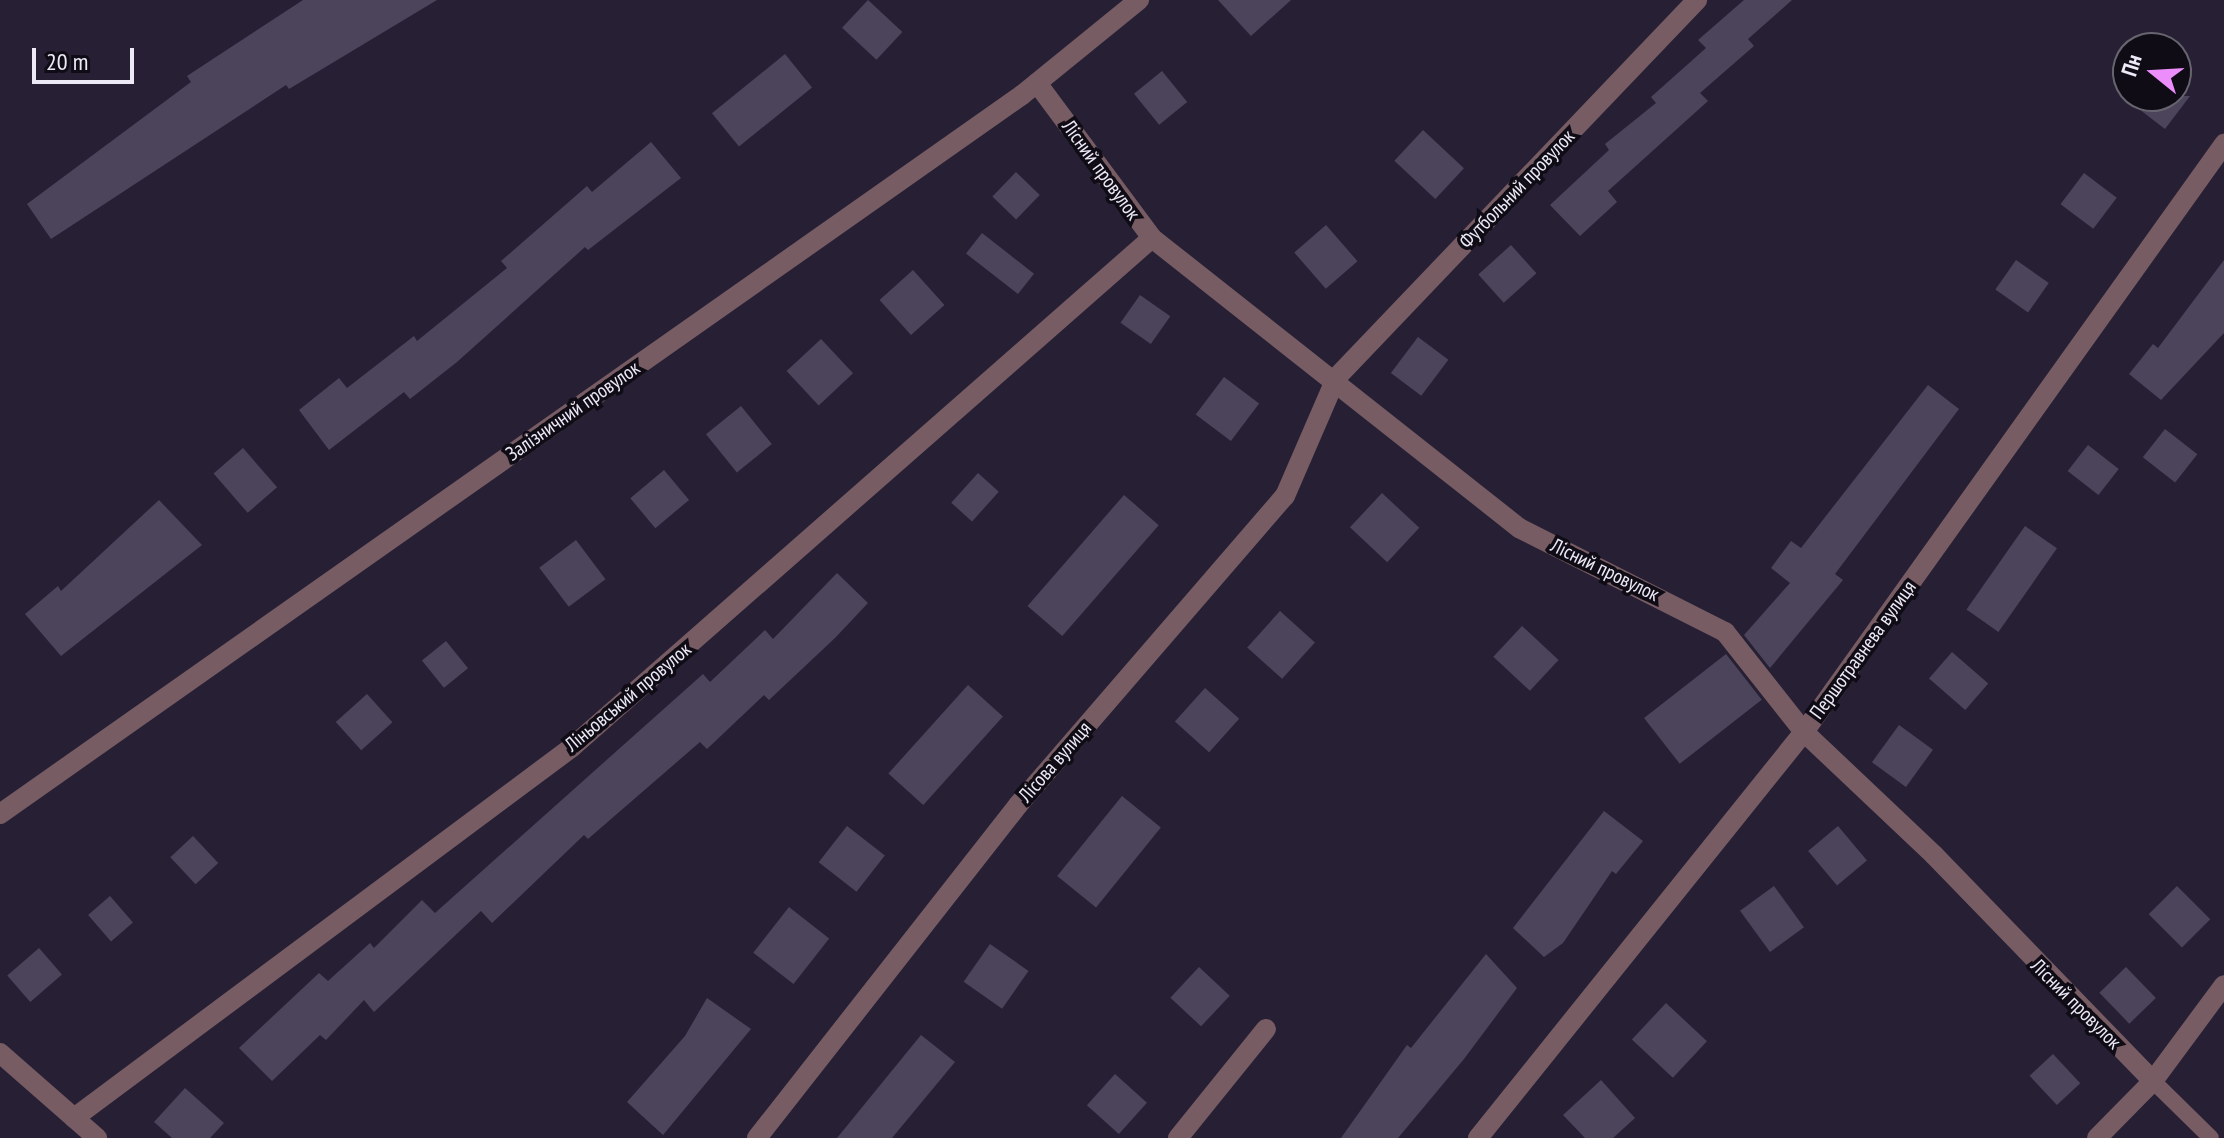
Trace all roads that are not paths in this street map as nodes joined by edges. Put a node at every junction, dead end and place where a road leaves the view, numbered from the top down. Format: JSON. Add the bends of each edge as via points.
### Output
{"nodes":[{"id":1,"x":1139,"y":0,"type":"edge"},
{"id":2,"x":1697,"y":0,"type":"edge"},
{"id":3,"x":1037,"y":83,"type":"junction"},
{"id":4,"x":2224,"y":144,"type":"edge"},
{"id":5,"x":1152,"y":238,"type":"junction"},
{"id":6,"x":1336,"y":378,"type":"junction"},
{"id":7,"x":1804,"y":732,"type":"junction"},
{"id":8,"x":0,"y":814,"type":"edge"},
{"id":9,"x":2224,"y":985,"type":"edge"},
{"id":10,"x":1266,"y":1029,"type":"dead end"},
{"id":11,"x":0,"y":1053,"type":"edge"},
{"id":12,"x":2153,"y":1081,"type":"junction"},
{"id":13,"x":74,"y":1118,"type":"junction"},
{"id":14,"x":97,"y":1138,"type":"edge"},
{"id":15,"x":757,"y":1138,"type":"edge"},
{"id":16,"x":1178,"y":1138,"type":"edge"},
{"id":17,"x":1478,"y":1138,"type":"edge"},
{"id":18,"x":2097,"y":1138,"type":"edge"},
{"id":19,"x":2211,"y":1138,"type":"edge"}],
"edges":[{"from":1,"to":3,"type":"street","name":"Залізничний провулок"},
{"from":2,"to":6,"type":"street","name":"Футбольний провулок"},
{"from":3,"to":5,"type":"street","name":"Лісний провулок"},
{"from":3,"to":8,"type":"street","name":"Залізничний провулок"},
{"from":4,"to":7,"type":"street","name":"Першотравнева вулиця"},
{"from":5,"to":6,"type":"street","name":"Лісний провулок"},
{"from":5,"to":13,"type":"street","name":"Ліньовський провулок","via":[[571,748]]},
{"from":6,"to":7,"type":"street","name":"Лісний провулок","via":[[1519,528],[1725,632]]},
{"from":6,"to":15,"type":"street","name":"Лісова вулиця","via":[[1285,496],[1018,805]]},
{"from":7,"to":12,"type":"street","name":"Лісний провулок","via":[[1934,855]]},
{"from":7,"to":17,"type":"street","name":"Першотравнева вулиця"},
{"from":9,"to":12,"type":"street"},
{"from":10,"to":16,"type":"street"},
{"from":11,"to":13,"type":"street"},
{"from":12,"to":18,"type":"street"},
{"from":12,"to":19,"type":"lane"},
{"from":13,"to":14,"type":"street"}]}
